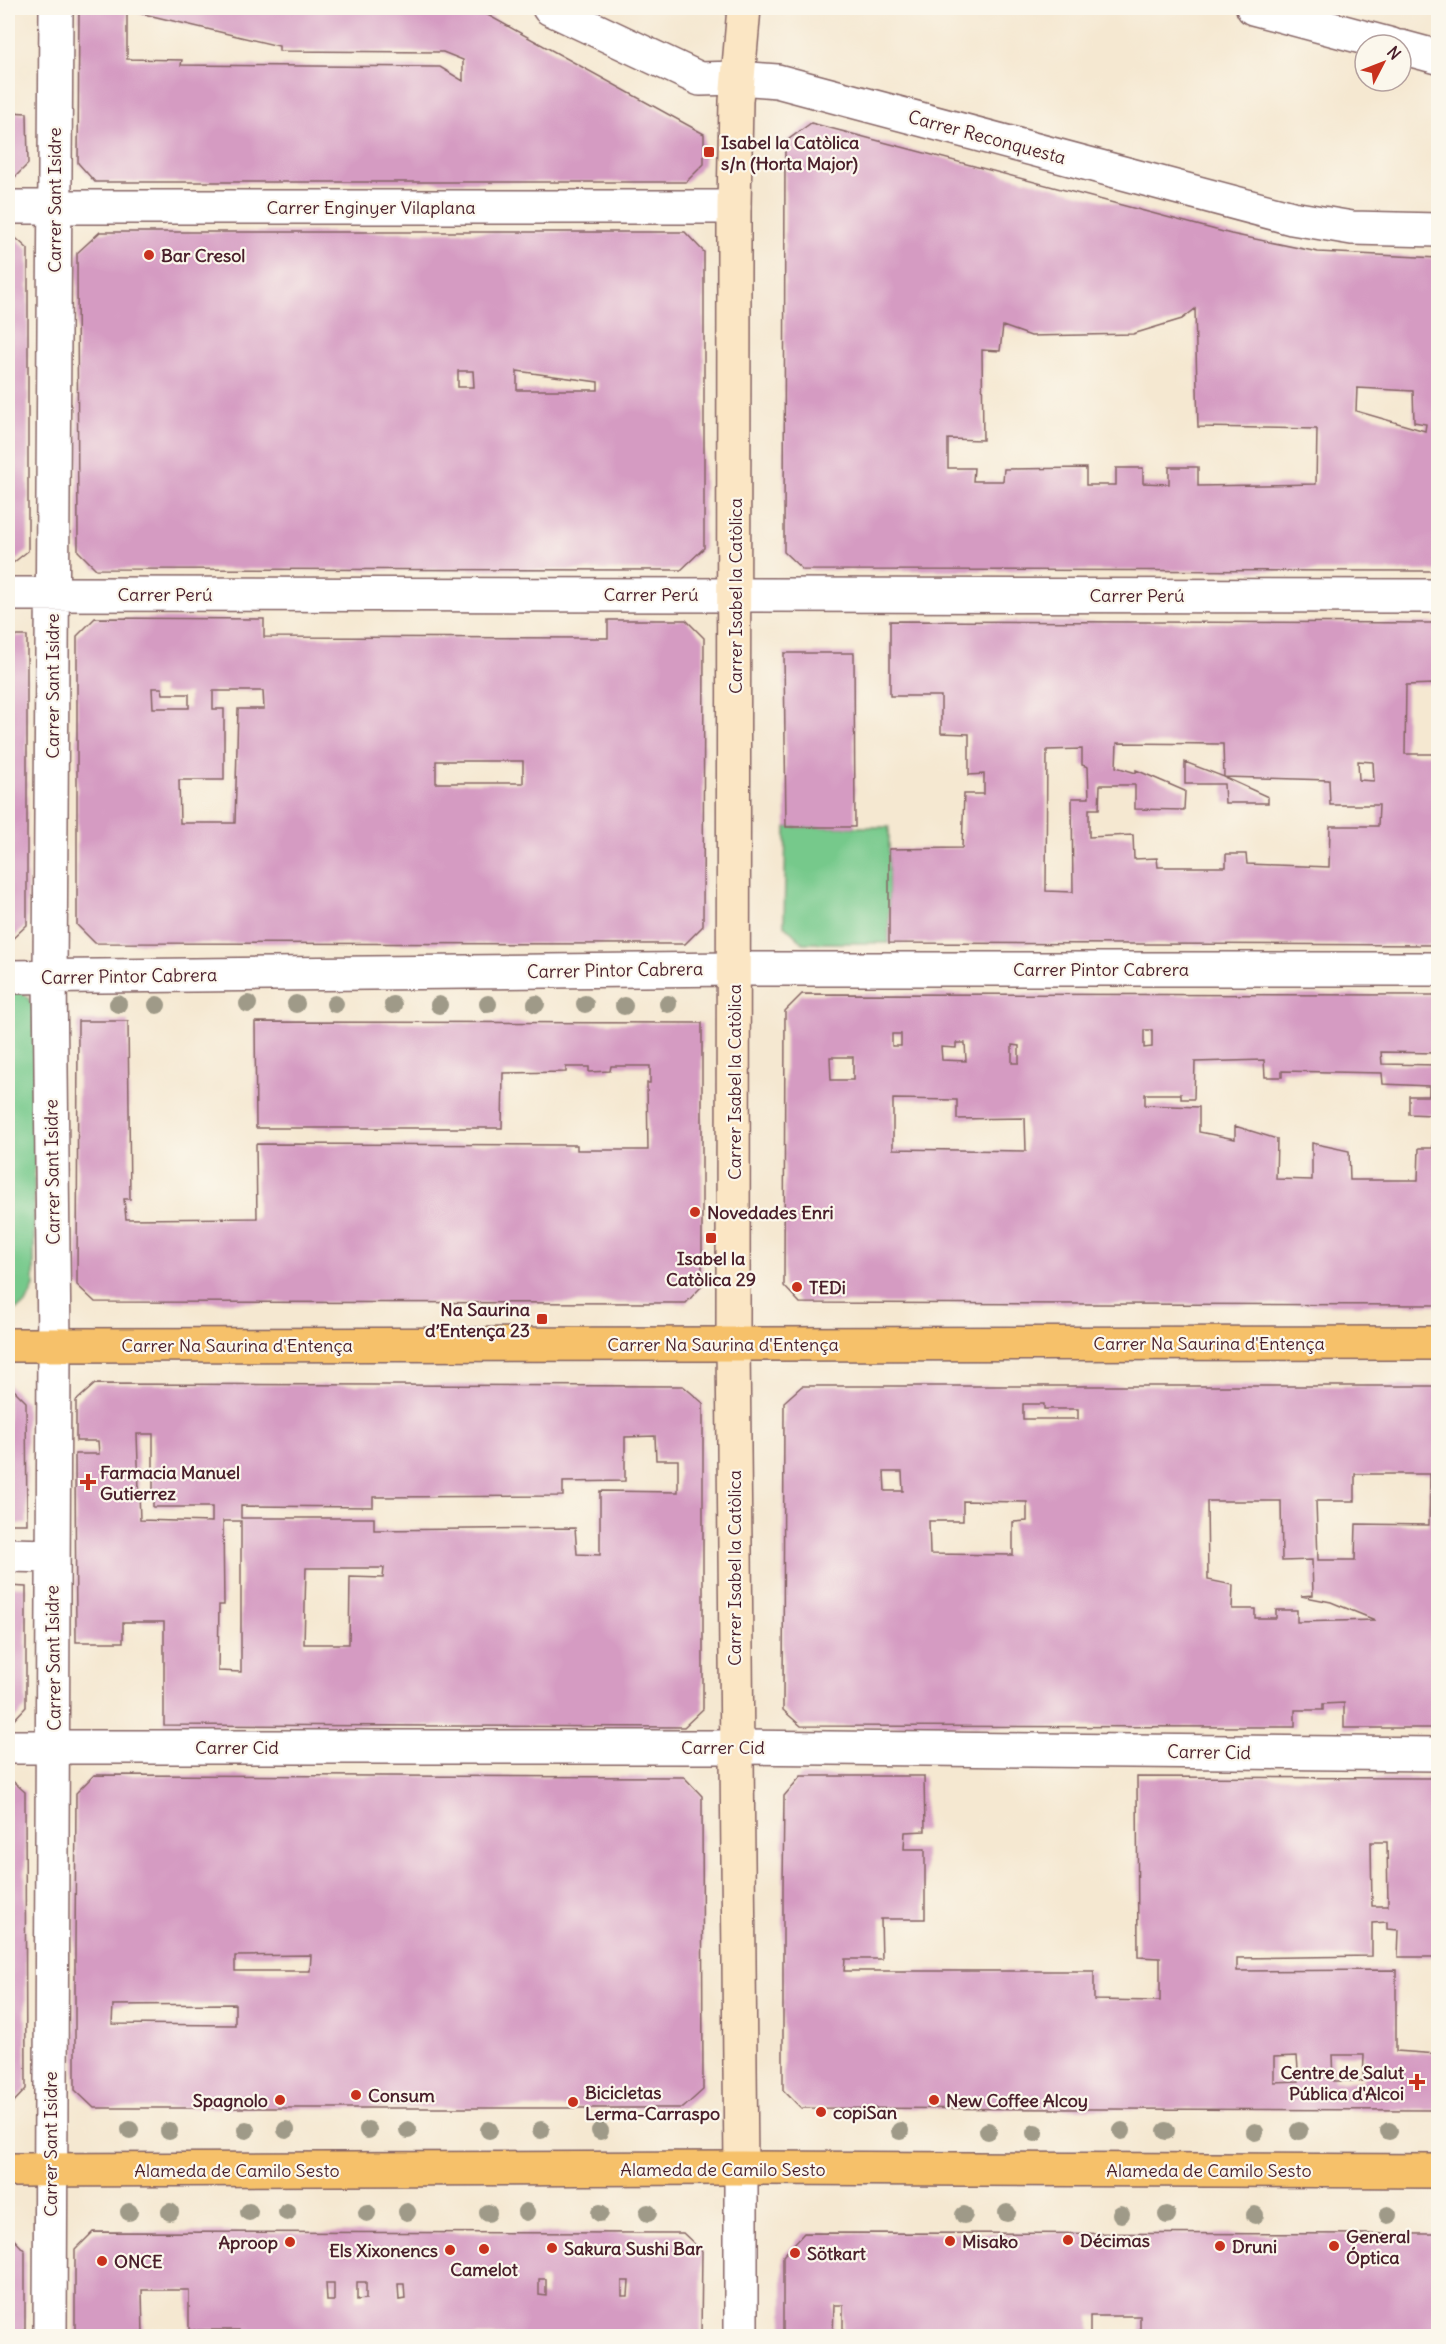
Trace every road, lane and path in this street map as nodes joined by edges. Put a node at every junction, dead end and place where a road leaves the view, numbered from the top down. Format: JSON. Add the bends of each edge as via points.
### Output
{"nodes":[{"id":1,"x":56,"y":8,"type":"edge"},
{"id":2,"x":549,"y":8,"type":"edge"},
{"id":3,"x":744,"y":8,"type":"edge"},
{"id":4,"x":1253,"y":8,"type":"edge"},
{"id":5,"x":1353,"y":35,"type":"edge"},
{"id":6,"x":1413,"y":50,"type":"edge"},
{"id":7,"x":1438,"y":57,"type":"edge"},
{"id":8,"x":738,"y":78,"type":"junction"},
{"id":9,"x":8,"y":207,"type":"edge"},
{"id":10,"x":54,"y":207,"type":"junction"},
{"id":11,"x":734,"y":207,"type":"junction"},
{"id":12,"x":1438,"y":230,"type":"edge"},
{"id":13,"x":8,"y":594,"type":"edge"},
{"id":14,"x":52,"y":594,"type":"junction"},
{"id":15,"x":735,"y":594,"type":"junction"},
{"id":16,"x":1438,"y":596,"type":"edge"},
{"id":17,"x":734,"y":969,"type":"junction"},
{"id":18,"x":1438,"y":969,"type":"edge"},
{"id":19,"x":8,"y":978,"type":"edge"},
{"id":20,"x":50,"y":978,"type":"junction"},
{"id":21,"x":1438,"y":1343,"type":"edge"},
{"id":22,"x":733,"y":1344,"type":"junction"},
{"id":23,"x":8,"y":1345,"type":"edge"},
{"id":24,"x":54,"y":1345,"type":"junction"},
{"id":25,"x":8,"y":1555,"type":"edge"},
{"id":26,"x":52,"y":1556,"type":"junction"},
{"id":27,"x":735,"y":1747,"type":"junction"},
{"id":28,"x":8,"y":1748,"type":"edge"},
{"id":29,"x":54,"y":1748,"type":"junction"},
{"id":30,"x":1438,"y":1754,"type":"edge"},
{"id":31,"x":741,"y":2168,"type":"junction"},
{"id":32,"x":8,"y":2170,"type":"edge"},
{"id":33,"x":49,"y":2171,"type":"junction"},
{"id":34,"x":1438,"y":2171,"type":"edge"},
{"id":35,"x":50,"y":2337,"type":"edge"},
{"id":36,"x":741,"y":2337,"type":"edge"}],
"edges":[{"from":1,"to":10,"type":"street","name":"Carrer Sant Isidre"},
{"from":2,"to":8,"type":"street","name":"Carrer Reconquesta","via":[[700,80]]},
{"from":3,"to":8,"type":"street","name":"Carrer Isabel la Catòlica"},
{"from":4,"to":5,"type":"street"},
{"from":6,"to":7,"type":"street"},
{"from":8,"to":11,"type":"street","name":"Carrer Isabel la Catòlica"},
{"from":8,"to":12,"type":"street","name":"Carrer Reconquesta","via":[[777,81],[1292,218],[1352,228]]},
{"from":9,"to":10,"type":"street","name":"Carrer Enginyer Vilaplana"},
{"from":10,"to":11,"type":"street","name":"Carrer Enginyer Vilaplana"},
{"from":10,"to":14,"type":"street","name":"Carrer Sant Isidre"},
{"from":11,"to":15,"type":"street","name":"Carrer Isabel la Catòlica"},
{"from":13,"to":14,"type":"street","name":"Carrer Perú"},
{"from":14,"to":15,"type":"street","name":"Carrer Perú"},
{"from":14,"to":20,"type":"street","name":"Carrer Sant Isidre"},
{"from":15,"to":16,"type":"street","name":"Carrer Perú"},
{"from":15,"to":17,"type":"street","name":"Carrer Isabel la Catòlica"},
{"from":17,"to":18,"type":"street","name":"Carrer Pintor Cabrera"},
{"from":17,"to":20,"type":"street","name":"Carrer Pintor Cabrera"},
{"from":17,"to":22,"type":"street","name":"Carrer Isabel la Catòlica"},
{"from":19,"to":20,"type":"street","name":"Carrer Pintor Cabrera"},
{"from":20,"to":24,"type":"street","name":"Carrer Sant Isidre"},
{"from":21,"to":22,"type":"main road","name":"Carrer Na Saurina d'Entença"},
{"from":22,"to":24,"type":"main road","name":"Carrer Na Saurina d'Entença"},
{"from":22,"to":27,"type":"street","name":"Carrer Isabel la Catòlica"},
{"from":23,"to":24,"type":"main road","name":"Carrer Na Saurina d'Entença"},
{"from":24,"to":26,"type":"street","name":"Carrer Sant Isidre"},
{"from":25,"to":26,"type":"street"},
{"from":26,"to":29,"type":"street","name":"Carrer Sant Isidre"},
{"from":27,"to":29,"type":"street","name":"Carrer Cid"},
{"from":27,"to":30,"type":"street","name":"Carrer Cid"},
{"from":27,"to":31,"type":"street","name":"Carrer Isabel la Catòlica"},
{"from":28,"to":29,"type":"street","name":"Carrer Cid"},
{"from":29,"to":33,"type":"street","name":"Carrer Sant Isidre"},
{"from":31,"to":33,"type":"main road","name":"Alameda de Camilo Sesto"},
{"from":31,"to":34,"type":"main road","name":"Alameda de Camilo Sesto"},
{"from":31,"to":36,"type":"street","name":"Carrer Isabel la Catòlica"},
{"from":32,"to":33,"type":"main road","name":"Alameda de Camilo Sesto"},
{"from":33,"to":35,"type":"street","name":"Carrer Sant Isidre"}]}
